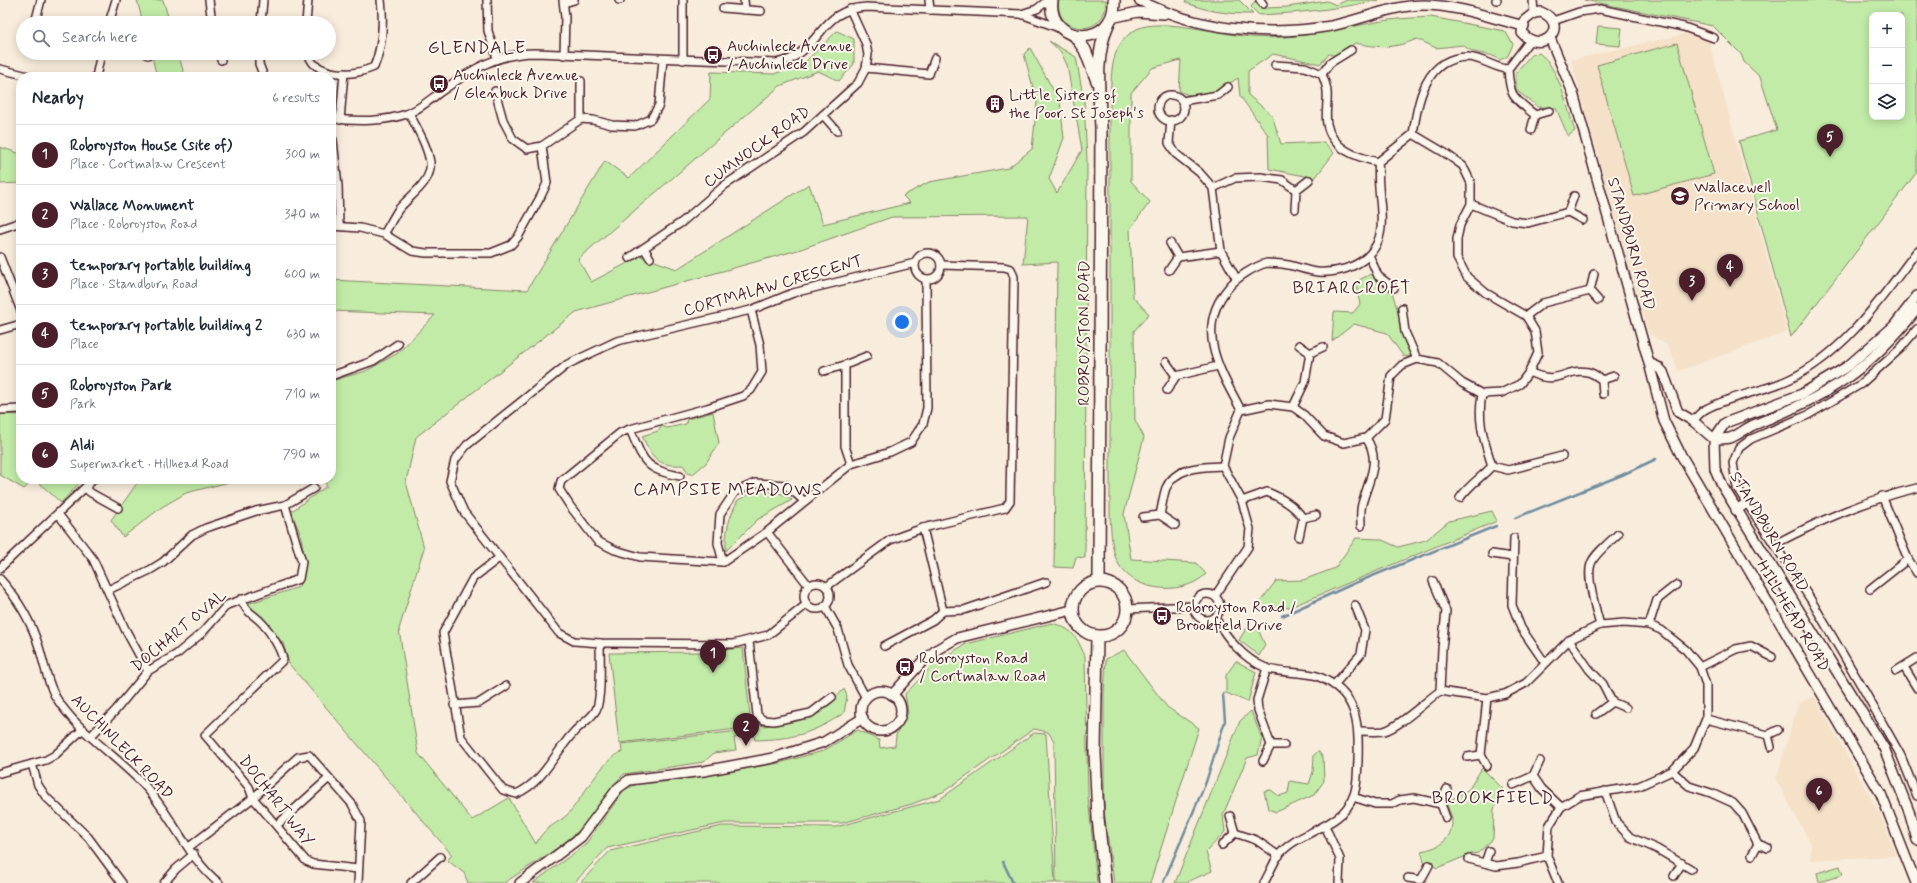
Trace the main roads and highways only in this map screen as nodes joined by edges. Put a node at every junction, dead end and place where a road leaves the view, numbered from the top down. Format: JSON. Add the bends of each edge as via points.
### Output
{"nodes":[{"id":1,"x":1052,"y":0,"type":"edge"},
{"id":2,"x":1114,"y":0,"type":"edge"},
{"id":3,"x":1110,"y":20,"type":"junction"},
{"id":4,"x":1070,"y":33,"type":"junction"},
{"id":5,"x":1098,"y":86,"type":"junction"},
{"id":6,"x":1099,"y":581,"type":"junction"},
{"id":7,"x":1097,"y":636,"type":"junction"},
{"id":8,"x":1105,"y":883,"type":"edge"}],
"edges":[{"from":1,"to":4,"type":"main road","name":"ROBROYSTON ROAD","via":[[1052,16]]},
{"from":2,"to":3,"type":"main road","name":"ROBROYSTON ROAD"},
{"from":3,"to":4,"type":"main road","via":[[1091,35]]},
{"from":3,"to":5,"type":"main road","name":"ROBROYSTON ROAD","via":[[1101,43]]},
{"from":4,"to":5,"type":"main road","name":"ROBROYSTON ROAD","via":[[1084,50]]},
{"from":5,"to":6,"type":"main road","name":"ROBROYSTON ROAD","via":[[1101,127]]},
{"from":6,"to":7,"type":"main road","via":[[1086,585],[1075,597],[1072,610],[1078,626],[1088,634]]},
{"from":6,"to":7,"type":"main road","via":[[1112,584],[1124,595],[1127,609],[1124,622],[1111,634]]},
{"from":7,"to":8,"type":"main road","via":[[1095,753]]}]}
